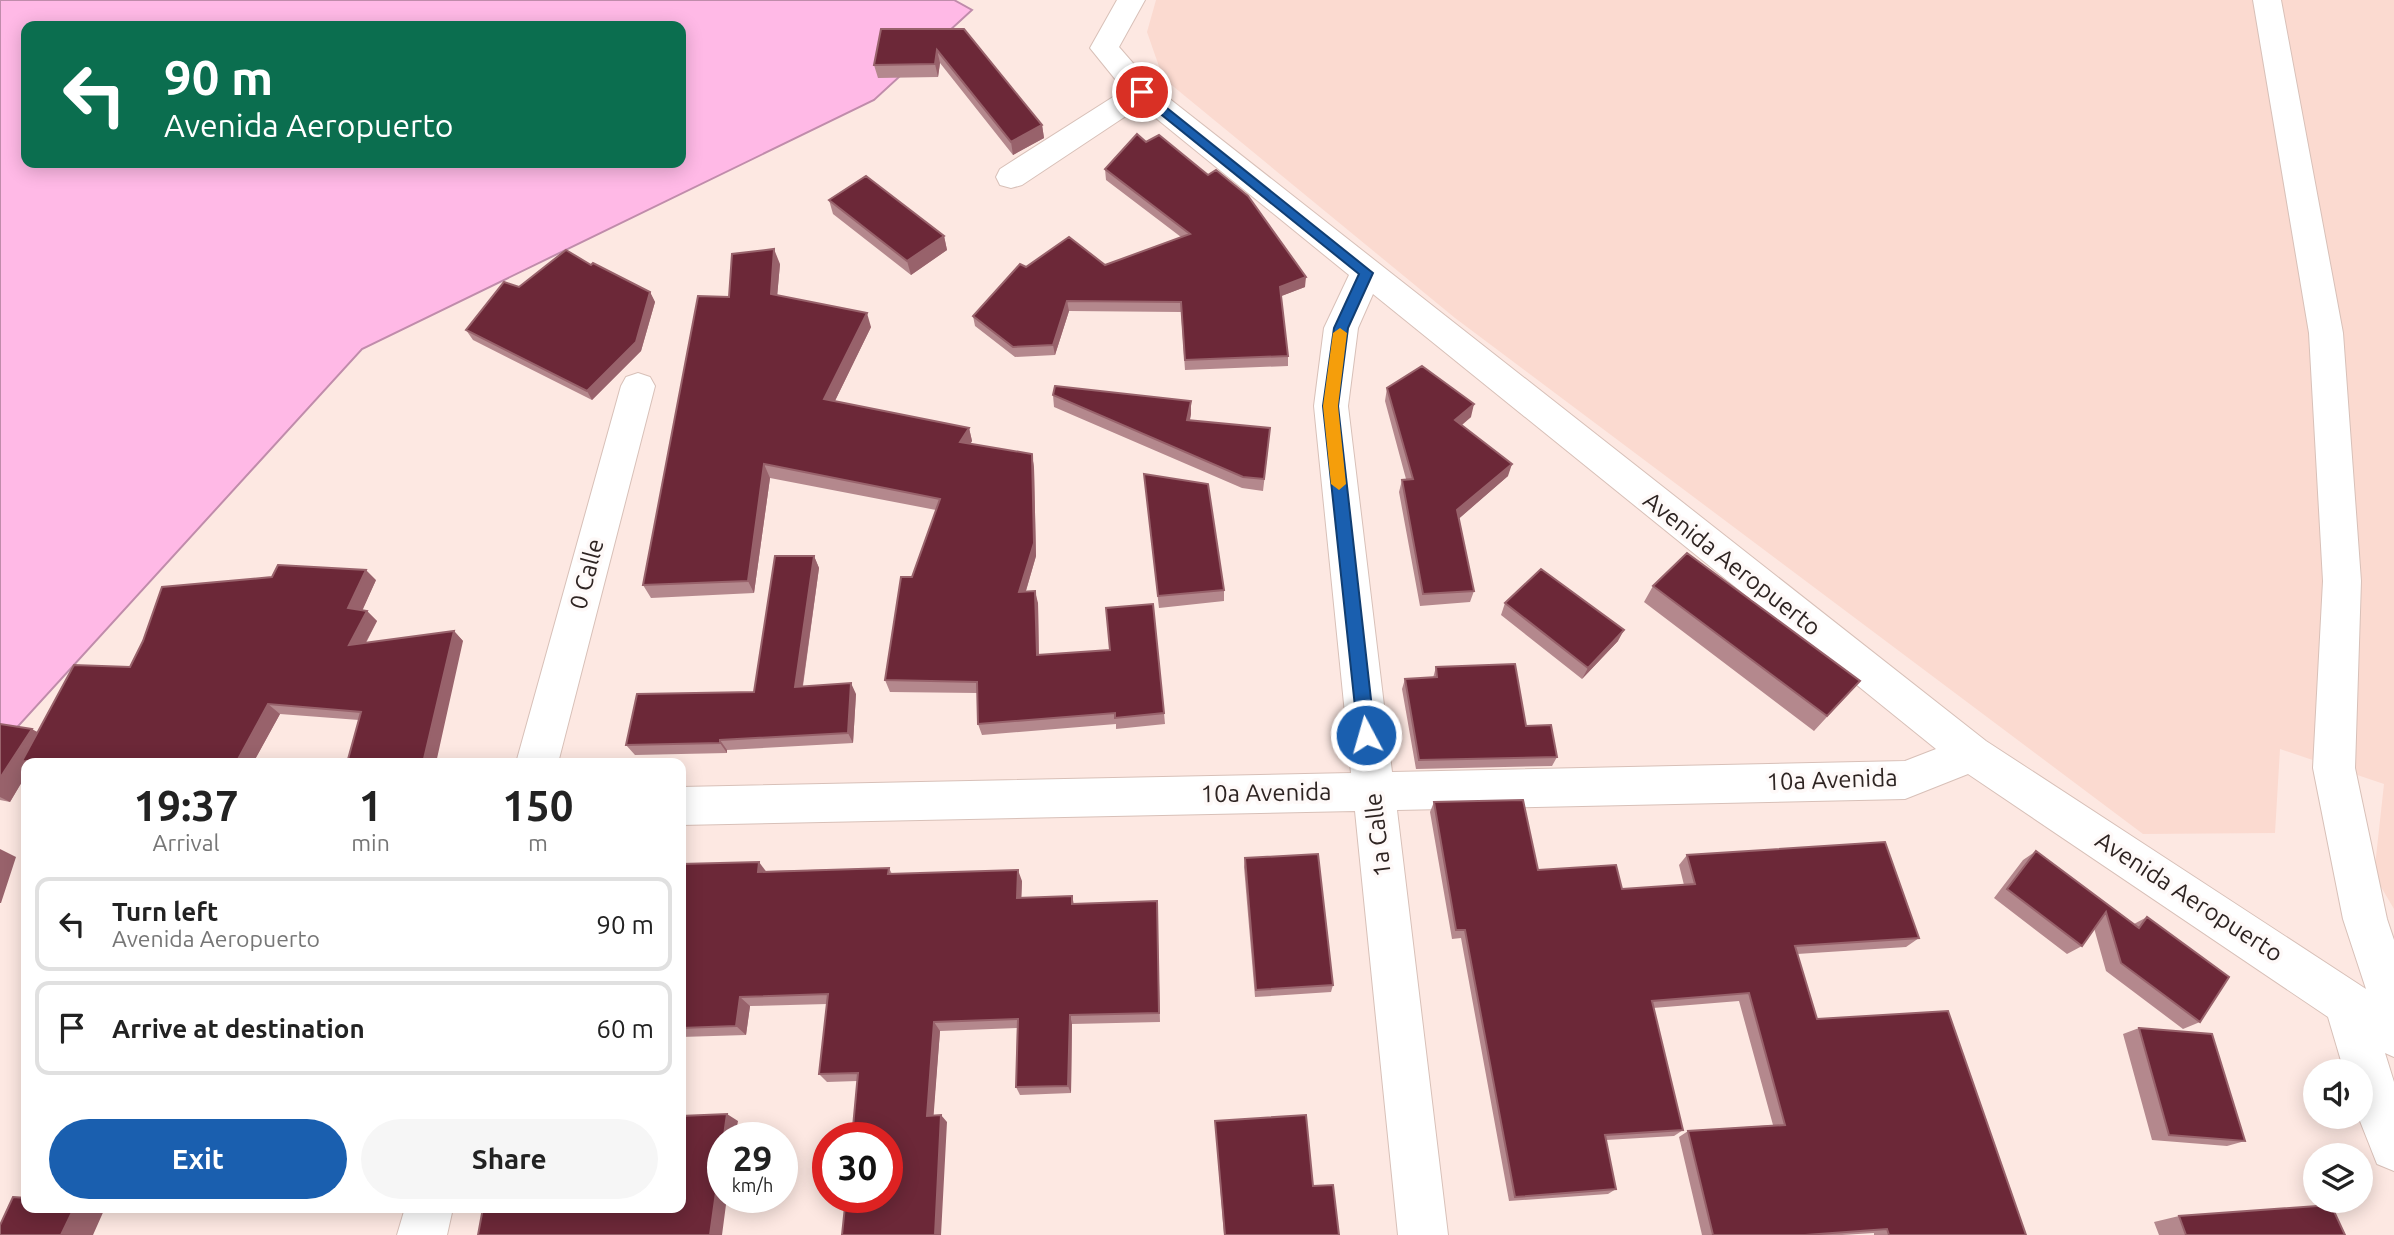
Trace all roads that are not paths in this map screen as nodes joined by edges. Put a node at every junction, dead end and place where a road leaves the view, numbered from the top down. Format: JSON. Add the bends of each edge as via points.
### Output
{"nodes":[{"id":1,"x":1131,"y":0,"type":"edge"},
{"id":2,"x":2267,"y":0,"type":"edge"},
{"id":3,"x":1142,"y":92,"type":"junction"},
{"id":4,"x":1011,"y":177,"type":"dead end"},
{"id":5,"x":1366,"y":273,"type":"junction"},
{"id":6,"x":638,"y":386,"type":"dead end"},
{"id":7,"x":1972,"y":754,"type":"junction"},
{"id":8,"x":538,"y":758,"type":"edge"},
{"id":9,"x":1372,"y":790,"type":"junction"},
{"id":10,"x":686,"y":807,"type":"edge"},
{"id":11,"x":2346,"y":1001,"type":"junction"},
{"id":12,"x":2394,"y":1005,"type":"edge"},
{"id":13,"x":2394,"y":1034,"type":"edge"},
{"id":14,"x":2394,"y":1147,"type":"edge"},
{"id":15,"x":428,"y":1213,"type":"edge"},
{"id":16,"x":422,"y":1235,"type":"edge"},
{"id":17,"x":1423,"y":1235,"type":"edge"}],
"edges":[{"from":1,"to":3,"type":"street","name":"Avenida Aeropuerto","via":[[1104,48]]},
{"from":2,"to":12,"type":"street","via":[[2326,333],[2342,581],[2334,768],[2365,919]]},
{"from":3,"to":4,"type":"street"},
{"from":3,"to":5,"type":"street","name":"Avenida Aeropuerto"},
{"from":5,"to":7,"type":"street","name":"Avenida Aeropuerto"},
{"from":5,"to":9,"type":"street","name":"1a Calle","via":[[1341,328],[1331,406]]},
{"from":6,"to":8,"type":"street","name":"0 Calle"},
{"from":7,"to":9,"type":"street","name":"10a Avenida","via":[[1905,780]]},
{"from":7,"to":11,"type":"street","name":"Avenida Aeropuerto"},
{"from":9,"to":10,"type":"street","name":"10a Avenida"},
{"from":9,"to":17,"type":"street","name":"1a Calle"},
{"from":11,"to":13,"type":"street","name":"Avenida Aeropuerto"},
{"from":11,"to":14,"type":"street"},
{"from":15,"to":16,"type":"street"}]}
